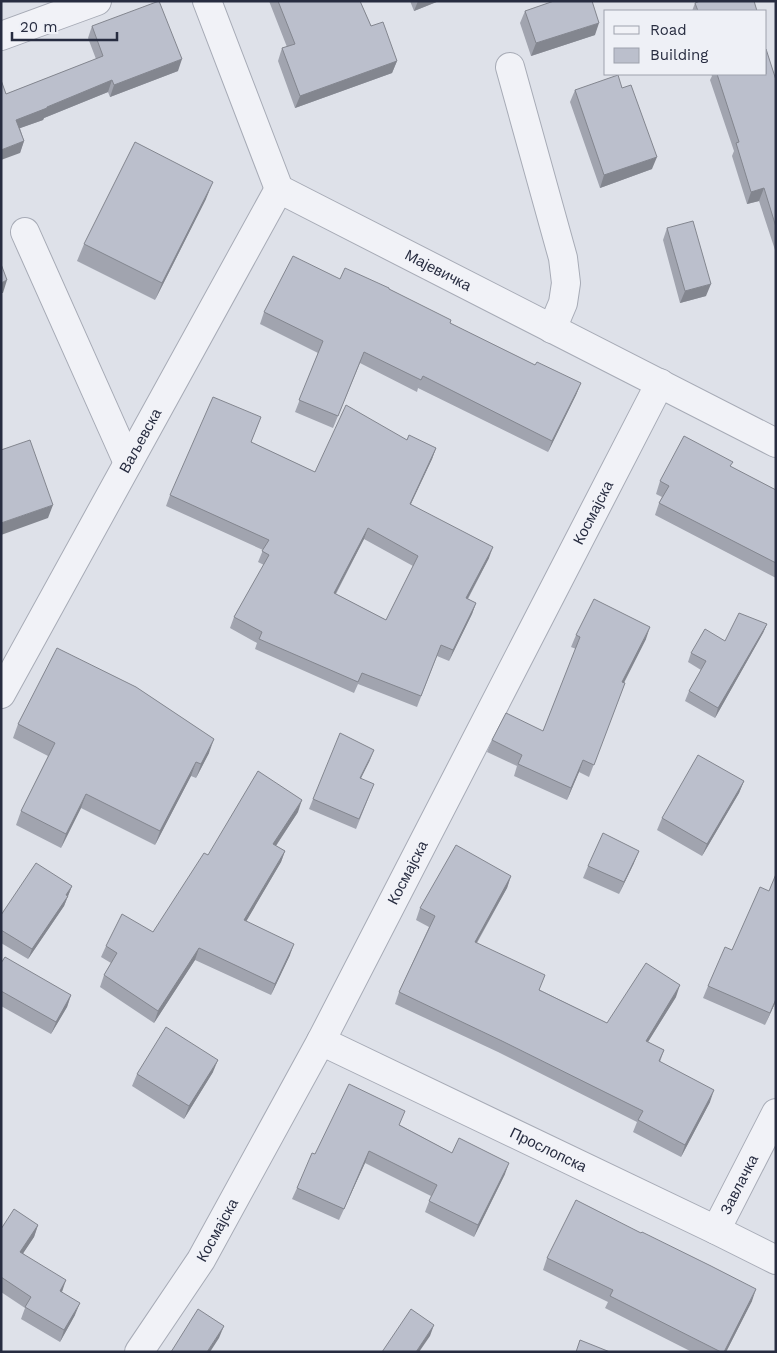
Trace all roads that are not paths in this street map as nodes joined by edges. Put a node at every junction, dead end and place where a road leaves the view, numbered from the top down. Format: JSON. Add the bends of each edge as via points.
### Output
{"nodes":[{"id":1,"x":97,"y":1,"type":"edge"},
{"id":2,"x":207,"y":1,"type":"edge"},
{"id":3,"x":1,"y":36,"type":"edge"},
{"id":4,"x":510,"y":67,"type":"dead end"},
{"id":5,"x":279,"y":189,"type":"junction"},
{"id":6,"x":25,"y":232,"type":"dead end"},
{"id":7,"x":552,"y":329,"type":"junction"},
{"id":8,"x":660,"y":384,"type":"junction"},
{"id":9,"x":776,"y":443,"type":"edge"},
{"id":10,"x":128,"y":463,"type":"junction"},
{"id":11,"x":1,"y":694,"type":"edge"},
{"id":12,"x":321,"y":1041,"type":"junction"},
{"id":13,"x":776,"y":1113,"type":"edge"},
{"id":14,"x":716,"y":1230,"type":"junction"},
{"id":15,"x":776,"y":1260,"type":"edge"},
{"id":16,"x":139,"y":1352,"type":"edge"}],
"edges":[{"from":1,"to":3,"type":"street"},
{"from":2,"to":5,"type":"street"},
{"from":4,"to":7,"type":"street","via":[[563,258],[566,283],[563,303]]},
{"from":5,"to":7,"type":"street","name":"Мајевичка"},
{"from":5,"to":10,"type":"street","name":"Ваљевска"},
{"from":6,"to":10,"type":"street"},
{"from":7,"to":8,"type":"street","name":"Мајевичка"},
{"from":8,"to":9,"type":"street","name":"Мајевичка"},
{"from":8,"to":12,"type":"street","name":"Космајска"},
{"from":10,"to":11,"type":"street","name":"Ваљевска"},
{"from":12,"to":14,"type":"street","name":"Прослопска"},
{"from":12,"to":16,"type":"street","name":"Космајска","via":[[201,1260]]},
{"from":13,"to":14,"type":"street","name":"Завлачка"},
{"from":14,"to":15,"type":"street","name":"Прослопска"}]}
